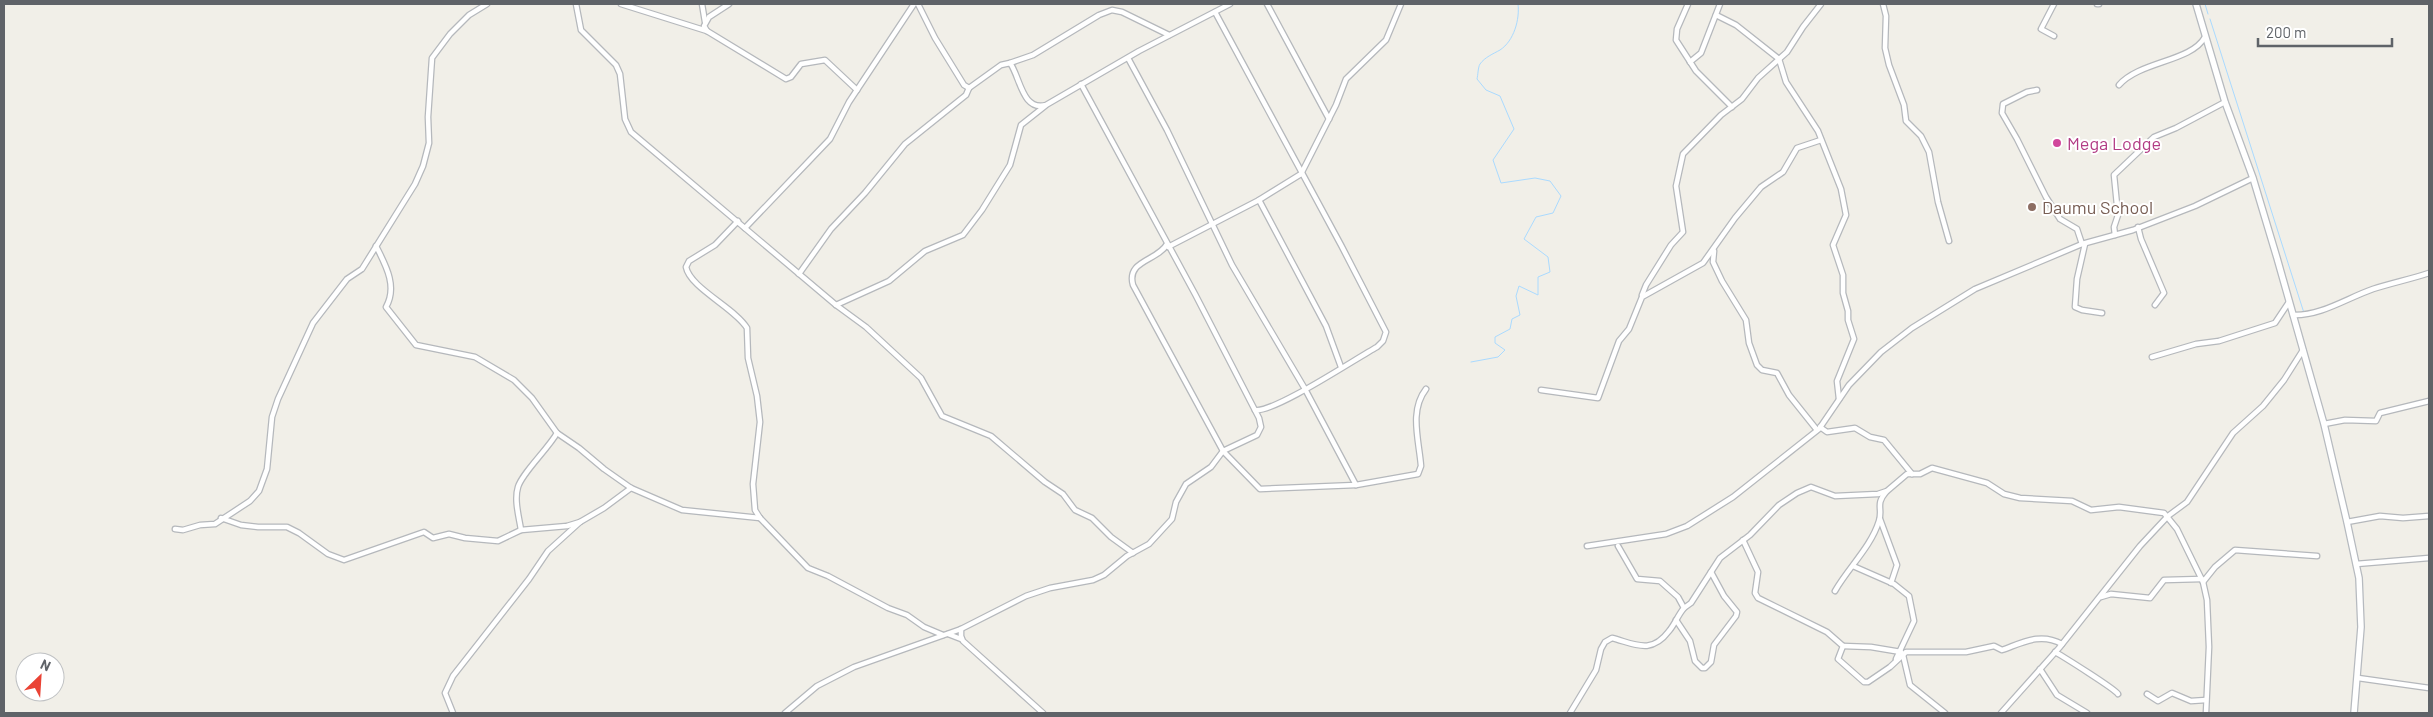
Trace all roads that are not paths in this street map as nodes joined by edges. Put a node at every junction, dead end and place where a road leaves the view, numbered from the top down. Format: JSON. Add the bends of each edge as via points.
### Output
{"nodes":[{"id":1,"x":487,"y":4,"type":"edge"},
{"id":2,"x":576,"y":4,"type":"edge"},
{"id":3,"x":621,"y":4,"type":"edge"},
{"id":4,"x":702,"y":4,"type":"edge"},
{"id":5,"x":729,"y":4,"type":"edge"},
{"id":6,"x":914,"y":4,"type":"edge"},
{"id":7,"x":918,"y":4,"type":"edge"},
{"id":8,"x":1230,"y":4,"type":"edge"},
{"id":9,"x":1267,"y":4,"type":"edge"},
{"id":10,"x":1401,"y":4,"type":"edge"},
{"id":11,"x":1688,"y":4,"type":"edge"},
{"id":12,"x":1720,"y":4,"type":"edge"},
{"id":13,"x":1821,"y":4,"type":"edge"},
{"id":14,"x":1883,"y":4,"type":"edge"},
{"id":15,"x":2054,"y":4,"type":"edge"},
{"id":16,"x":2196,"y":4,"type":"edge"},
{"id":17,"x":1215,"y":12,"type":"junction"},
{"id":18,"x":1716,"y":15,"type":"junction"},
{"id":19,"x":706,"y":22,"type":"junction"},
{"id":20,"x":707,"y":31,"type":"junction"},
{"id":21,"x":1170,"y":35,"type":"junction"},
{"id":22,"x":2054,"y":36,"type":"dead end"},
{"id":23,"x":2205,"y":37,"type":"junction"},
{"id":24,"x":1128,"y":58,"type":"junction"},
{"id":25,"x":1779,"y":59,"type":"junction"},
{"id":26,"x":1690,"y":62,"type":"junction"},
{"id":27,"x":1010,"y":63,"type":"junction"},
{"id":28,"x":1081,"y":84,"type":"junction"},
{"id":29,"x":2119,"y":85,"type":"dead end"},
{"id":30,"x":969,"y":88,"type":"junction"},
{"id":31,"x":857,"y":90,"type":"junction"},
{"id":32,"x":2038,"y":90,"type":"dead end"},
{"id":33,"x":2225,"y":102,"type":"junction"},
{"id":34,"x":1046,"y":105,"type":"junction"},
{"id":35,"x":1732,"y":107,"type":"junction"},
{"id":36,"x":1330,"y":119,"type":"junction"},
{"id":37,"x":1821,"y":140,"type":"junction"},
{"id":38,"x":1301,"y":174,"type":"junction"},
{"id":39,"x":2253,"y":178,"type":"junction"},
{"id":40,"x":1259,"y":200,"type":"junction"},
{"id":41,"x":738,"y":221,"type":"junction"},
{"id":42,"x":1213,"y":223,"type":"junction"},
{"id":43,"x":2138,"y":227,"type":"junction"},
{"id":44,"x":745,"y":228,"type":"junction"},
{"id":45,"x":2115,"y":235,"type":"junction"},
{"id":46,"x":1948,"y":241,"type":"dead end"},
{"id":47,"x":2084,"y":244,"type":"junction"},
{"id":48,"x":376,"y":246,"type":"junction"},
{"id":49,"x":1168,"y":246,"type":"junction"},
{"id":50,"x":1714,"y":250,"type":"junction"},
{"id":51,"x":2429,"y":273,"type":"edge"},
{"id":52,"x":799,"y":274,"type":"junction"},
{"id":53,"x":1642,"y":296,"type":"junction"},
{"id":54,"x":2289,"y":302,"type":"junction"},
{"id":55,"x":836,"y":305,"type":"junction"},
{"id":56,"x":2155,"y":305,"type":"dead end"},
{"id":57,"x":2102,"y":313,"type":"dead end"},
{"id":58,"x":2293,"y":315,"type":"junction"},
{"id":59,"x":2302,"y":350,"type":"junction"},
{"id":60,"x":2152,"y":357,"type":"dead end"},
{"id":61,"x":1341,"y":367,"type":"junction"},
{"id":62,"x":1305,"y":389,"type":"junction"},
{"id":63,"x":1426,"y":389,"type":"dead end"},
{"id":64,"x":1541,"y":390,"type":"dead end"},
{"id":65,"x":1839,"y":399,"type":"junction"},
{"id":66,"x":2429,"y":401,"type":"edge"},
{"id":67,"x":1255,"y":410,"type":"junction"},
{"id":68,"x":2324,"y":424,"type":"junction"},
{"id":69,"x":1819,"y":428,"type":"junction"},
{"id":70,"x":557,"y":434,"type":"junction"},
{"id":71,"x":1223,"y":451,"type":"junction"},
{"id":72,"x":1912,"y":474,"type":"junction"},
{"id":73,"x":1356,"y":485,"type":"junction"},
{"id":74,"x":631,"y":488,"type":"junction"},
{"id":75,"x":1887,"y":491,"type":"junction"},
{"id":76,"x":756,"y":510,"type":"junction"},
{"id":77,"x":2168,"y":516,"type":"junction"},
{"id":78,"x":2429,"y":516,"type":"edge"},
{"id":79,"x":750,"y":517,"type":"junction"},
{"id":80,"x":221,"y":518,"type":"junction"},
{"id":81,"x":760,"y":518,"type":"junction"},
{"id":82,"x":1880,"y":518,"type":"junction"},
{"id":83,"x":580,"y":522,"type":"junction"},
{"id":84,"x":2347,"y":522,"type":"junction"},
{"id":85,"x":174,"y":529,"type":"dead end"},
{"id":86,"x":521,"y":530,"type":"junction"},
{"id":87,"x":1743,"y":540,"type":"junction"},
{"id":88,"x":1587,"y":546,"type":"dead end"},
{"id":89,"x":1618,"y":546,"type":"dead end"},
{"id":90,"x":1134,"y":553,"type":"junction"},
{"id":91,"x":2317,"y":556,"type":"dead end"},
{"id":92,"x":2429,"y":558,"type":"edge"},
{"id":93,"x":2356,"y":564,"type":"junction"},
{"id":94,"x":1853,"y":566,"type":"junction"},
{"id":95,"x":1710,"y":572,"type":"junction"},
{"id":96,"x":2203,"y":581,"type":"junction"},
{"id":97,"x":1891,"y":583,"type":"junction"},
{"id":98,"x":1835,"y":591,"type":"dead end"},
{"id":99,"x":2100,"y":597,"type":"junction"},
{"id":100,"x":1684,"y":608,"type":"junction"},
{"id":101,"x":1676,"y":620,"type":"junction"},
{"id":102,"x":962,"y":629,"type":"junction"},
{"id":103,"x":945,"y":634,"type":"junction"},
{"id":104,"x":961,"y":639,"type":"junction"},
{"id":105,"x":2062,"y":644,"type":"junction"},
{"id":106,"x":1843,"y":646,"type":"junction"},
{"id":107,"x":2055,"y":652,"type":"junction"},
{"id":108,"x":1903,"y":653,"type":"junction"},
{"id":109,"x":2040,"y":669,"type":"junction"},
{"id":110,"x":2358,"y":678,"type":"junction"},
{"id":111,"x":2429,"y":688,"type":"edge"},
{"id":112,"x":2118,"y":694,"type":"dead end"},
{"id":113,"x":2147,"y":694,"type":"dead end"},
{"id":114,"x":2206,"y":700,"type":"junction"},
{"id":115,"x":2087,"y":712,"type":"edge"},
{"id":116,"x":453,"y":713,"type":"edge"},
{"id":117,"x":785,"y":713,"type":"edge"},
{"id":118,"x":1043,"y":713,"type":"edge"},
{"id":119,"x":1570,"y":713,"type":"edge"},
{"id":120,"x":1945,"y":713,"type":"edge"},
{"id":121,"x":2001,"y":713,"type":"edge"},
{"id":122,"x":2206,"y":713,"type":"edge"},
{"id":123,"x":2354,"y":713,"type":"edge"}],
"edges":[{"from":1,"to":48,"type":"street","via":[[469,15],[432,58],[427,154],[415,184]]},
{"from":2,"to":41,"type":"street","via":[[581,30],[616,65],[620,74],[624,119],[631,132]]},
{"from":3,"to":20,"type":"street"},
{"from":4,"to":19,"type":"street"},
{"from":5,"to":19,"type":"street"},
{"from":6,"to":31,"type":"street"},
{"from":7,"to":30,"type":"street","via":[[960,81]]},
{"from":8,"to":17,"type":"street"},
{"from":9,"to":36,"type":"street"},
{"from":10,"to":36,"type":"street","via":[[1386,40],[1346,80]]},
{"from":11,"to":26,"type":"street","via":[[1675,36]]},
{"from":12,"to":18,"type":"street"},
{"from":13,"to":25,"type":"street"},
{"from":14,"to":46,"type":"street","via":[[1889,65],[1904,105],[1906,121],[1921,136],[1929,152]]},
{"from":15,"to":22,"type":"street","via":[[2041,29]]},
{"from":16,"to":23,"type":"main road"},
{"from":17,"to":21,"type":"street"},
{"from":17,"to":38,"type":"street"},
{"from":18,"to":25,"type":"street","via":[[1736,25]]},
{"from":18,"to":26,"type":"street","via":[[1702,53]]},
{"from":19,"to":20,"type":"street","via":[[704,28]]},
{"from":20,"to":31,"type":"street","via":[[786,79],[801,64],[825,60]]},
{"from":21,"to":24,"type":"street"},
{"from":21,"to":27,"type":"street","via":[[1112,10],[1040,51]]},
{"from":23,"to":29,"type":"street","via":[[2195,48],[2137,71]]},
{"from":23,"to":33,"type":"main road"},
{"from":24,"to":28,"type":"street"},
{"from":24,"to":42,"type":"street"},
{"from":25,"to":35,"type":"street"},
{"from":25,"to":37,"type":"street","via":[[1786,82]]},
{"from":26,"to":35,"type":"street","via":[[1722,100]]},
{"from":27,"to":30,"type":"street","via":[[1001,65]]},
{"from":27,"to":34,"type":"street","via":[[1030,102],[1036,106]]},
{"from":28,"to":34,"type":"street"},
{"from":28,"to":49,"type":"street"},
{"from":30,"to":52,"type":"street","via":[[966,95],[915,135],[892,158],[831,229]]},
{"from":31,"to":44,"type":"street","via":[[830,139]]},
{"from":32,"to":47,"type":"street","via":[[2026,92],[2003,104],[2002,113],[2046,197],[2060,219],[2076,229]]},
{"from":33,"to":39,"type":"main road"},
{"from":33,"to":45,"type":"street","via":[[2154,137],[2114,175],[2118,214]]},
{"from":34,"to":55,"type":"street","via":[[1021,125],[1010,165],[963,235],[925,251],[889,281]]},
{"from":35,"to":53,"type":"street","via":[[1681,159],[1676,186],[1683,231],[1671,245]]},
{"from":36,"to":38,"type":"street"},
{"from":37,"to":50,"type":"street","via":[[1797,148],[1783,172],[1761,188],[1735,218]]},
{"from":37,"to":65,"type":"street","via":[[1841,190],[1846,215],[1833,245],[1843,275],[1843,293],[1854,339],[1837,381]]},
{"from":38,"to":40,"type":"street"},
{"from":38,"to":61,"type":"street","via":[[1386,332],[1380,345]]},
{"from":39,"to":43,"type":"street","via":[[2195,206]]},
{"from":39,"to":54,"type":"main road"},
{"from":40,"to":42,"type":"street"},
{"from":40,"to":61,"type":"street","via":[[1326,326]]},
{"from":41,"to":44,"type":"street"},
{"from":41,"to":76,"type":"street","via":[[715,245],[689,261],[686,267],[690,276],[747,328],[748,358],[760,422],[753,481]]},
{"from":42,"to":49,"type":"street"},
{"from":42,"to":62,"type":"street","via":[[1232,265]]},
{"from":43,"to":45,"type":"street"},
{"from":43,"to":56,"type":"street","via":[[2164,293]]},
{"from":44,"to":52,"type":"street"},
{"from":45,"to":47,"type":"street"},
{"from":47,"to":57,"type":"street","via":[[2075,307]]},
{"from":47,"to":65,"type":"street","via":[[1975,289],[1912,328],[1849,384]]},
{"from":48,"to":70,"type":"street","via":[[391,278],[386,307],[411,341],[418,347],[475,357],[514,380],[532,398]]},
{"from":48,"to":80,"type":"street","via":[[362,269],[347,280],[313,323],[299,352],[274,412],[267,470],[259,491],[250,501]]},
{"from":49,"to":67,"type":"street"},
{"from":49,"to":71,"type":"street","via":[[1139,264],[1131,279]]},
{"from":50,"to":53,"type":"street","via":[[1703,263]]},
{"from":50,"to":69,"type":"street","via":[[1713,262],[1746,320],[1749,344],[1757,365],[1762,370],[1777,373],[1789,395]]},
{"from":51,"to":58,"type":"street","via":[[2303,316]]},
{"from":52,"to":55,"type":"street"},
{"from":53,"to":64,"type":"street","via":[[1629,329],[1619,341],[1598,398]]},
{"from":54,"to":58,"type":"main road"},
{"from":54,"to":60,"type":"street","via":[[2275,323]]},
{"from":55,"to":90,"type":"street","via":[[866,327],[921,378],[942,416],[991,436],[1063,494],[1075,510],[1092,518]]},
{"from":58,"to":59,"type":"main road"},
{"from":59,"to":68,"type":"main road"},
{"from":59,"to":77,"type":"street","via":[[2263,406],[2233,433],[2187,502]]},
{"from":61,"to":62,"type":"street"},
{"from":62,"to":67,"type":"street","via":[[1267,408]]},
{"from":62,"to":73,"type":"street"},
{"from":63,"to":73,"type":"street","via":[[1415,412],[1420,473]]},
{"from":65,"to":69,"type":"street"},
{"from":66,"to":68,"type":"street","via":[[2380,413],[2374,421],[2345,420]]},
{"from":67,"to":71,"type":"street","via":[[1262,423],[1257,435]]},
{"from":68,"to":84,"type":"main road"},
{"from":69,"to":72,"type":"street","via":[[1827,432],[1855,428],[1870,437],[1882,439]]},
{"from":69,"to":88,"type":"street","via":[[1733,497],[1687,526],[1666,534]]},
{"from":70,"to":74,"type":"street"},
{"from":70,"to":86,"type":"street","via":[[518,486]]},
{"from":71,"to":73,"type":"street","via":[[1256,487],[1264,491]]},
{"from":71,"to":90,"type":"street","via":[[1211,467],[1186,484],[1176,502],[1172,519],[1146,547]]},
{"from":72,"to":75,"type":"street"},
{"from":72,"to":77,"type":"street","via":[[1939,469],[1987,483],[2004,494],[2020,498],[2072,501],[2091,510],[2119,507]]},
{"from":74,"to":79,"type":"street","via":[[682,510]]},
{"from":74,"to":83,"type":"street"},
{"from":75,"to":82,"type":"street","via":[[1879,501]]},
{"from":75,"to":87,"type":"street","via":[[1873,495],[1836,496],[1816,488],[1806,488],[1779,505]]},
{"from":76,"to":79,"type":"street"},
{"from":76,"to":81,"type":"street"},
{"from":77,"to":96,"type":"street"},
{"from":77,"to":99,"type":"street"},
{"from":78,"to":84,"type":"street","via":[[2380,516]]},
{"from":79,"to":81,"type":"street"},
{"from":80,"to":85,"type":"street","via":[[211,525]]},
{"from":80,"to":86,"type":"street","via":[[258,528],[287,527],[328,554],[344,560],[424,532],[433,538],[449,534],[498,541]]},
{"from":81,"to":103,"type":"street","via":[[808,568],[907,615],[924,627]]},
{"from":82,"to":94,"type":"street"},
{"from":82,"to":97,"type":"street","via":[[1897,565]]},
{"from":83,"to":86,"type":"street"},
{"from":83,"to":116,"type":"street","via":[[548,550],[453,675],[445,693]]},
{"from":84,"to":93,"type":"main road"},
{"from":87,"to":95,"type":"street","via":[[1720,558]]},
{"from":87,"to":106,"type":"street","via":[[1758,572],[1755,593],[1758,598],[1827,632]]},
{"from":89,"to":100,"type":"street","via":[[1637,579],[1660,582],[1678,597]]},
{"from":90,"to":102,"type":"street","via":[[1093,580],[1026,596]]},
{"from":91,"to":96,"type":"street","via":[[2235,550]]},
{"from":92,"to":93,"type":"street"},
{"from":93,"to":110,"type":"main road","via":[[2361,627]]},
{"from":94,"to":97,"type":"street"},
{"from":94,"to":98,"type":"street"},
{"from":95,"to":100,"type":"street","via":[[1691,603]]},
{"from":95,"to":101,"type":"street","via":[[1737,612],[1714,645],[1706,668],[1695,661],[1690,642]]},
{"from":96,"to":99,"type":"street","via":[[2163,580],[2148,598],[2111,594]]},
{"from":96,"to":114,"type":"street","via":[[2209,647]]},
{"from":97,"to":108,"type":"street","via":[[1909,596],[1914,615]]},
{"from":99,"to":105,"type":"street"},
{"from":100,"to":101,"type":"street"},
{"from":101,"to":119,"type":"street","via":[[1665,636],[1648,646],[1607,640],[1599,652],[1596,670]]},
{"from":102,"to":103,"type":"street"},
{"from":102,"to":104,"type":"street"},
{"from":103,"to":104,"type":"street"},
{"from":103,"to":117,"type":"street","via":[[841,673],[817,686]]},
{"from":104,"to":118,"type":"street"},
{"from":105,"to":107,"type":"street"},
{"from":105,"to":108,"type":"street","via":[[2036,639],[2015,643],[2002,650],[1992,646],[1966,652]]},
{"from":106,"to":108,"type":"street"},
{"from":106,"to":108,"type":"street","via":[[1838,659],[1866,683],[1890,668]]},
{"from":107,"to":109,"type":"street"},
{"from":107,"to":112,"type":"street"},
{"from":108,"to":120,"type":"street","via":[[1912,688]]},
{"from":109,"to":115,"type":"street","via":[[2057,695]]},
{"from":109,"to":121,"type":"street"},
{"from":110,"to":111,"type":"street"},
{"from":110,"to":123,"type":"main road"},
{"from":113,"to":114,"type":"street","via":[[2158,700],[2172,693],[2191,702]]},
{"from":114,"to":122,"type":"street"}]}
